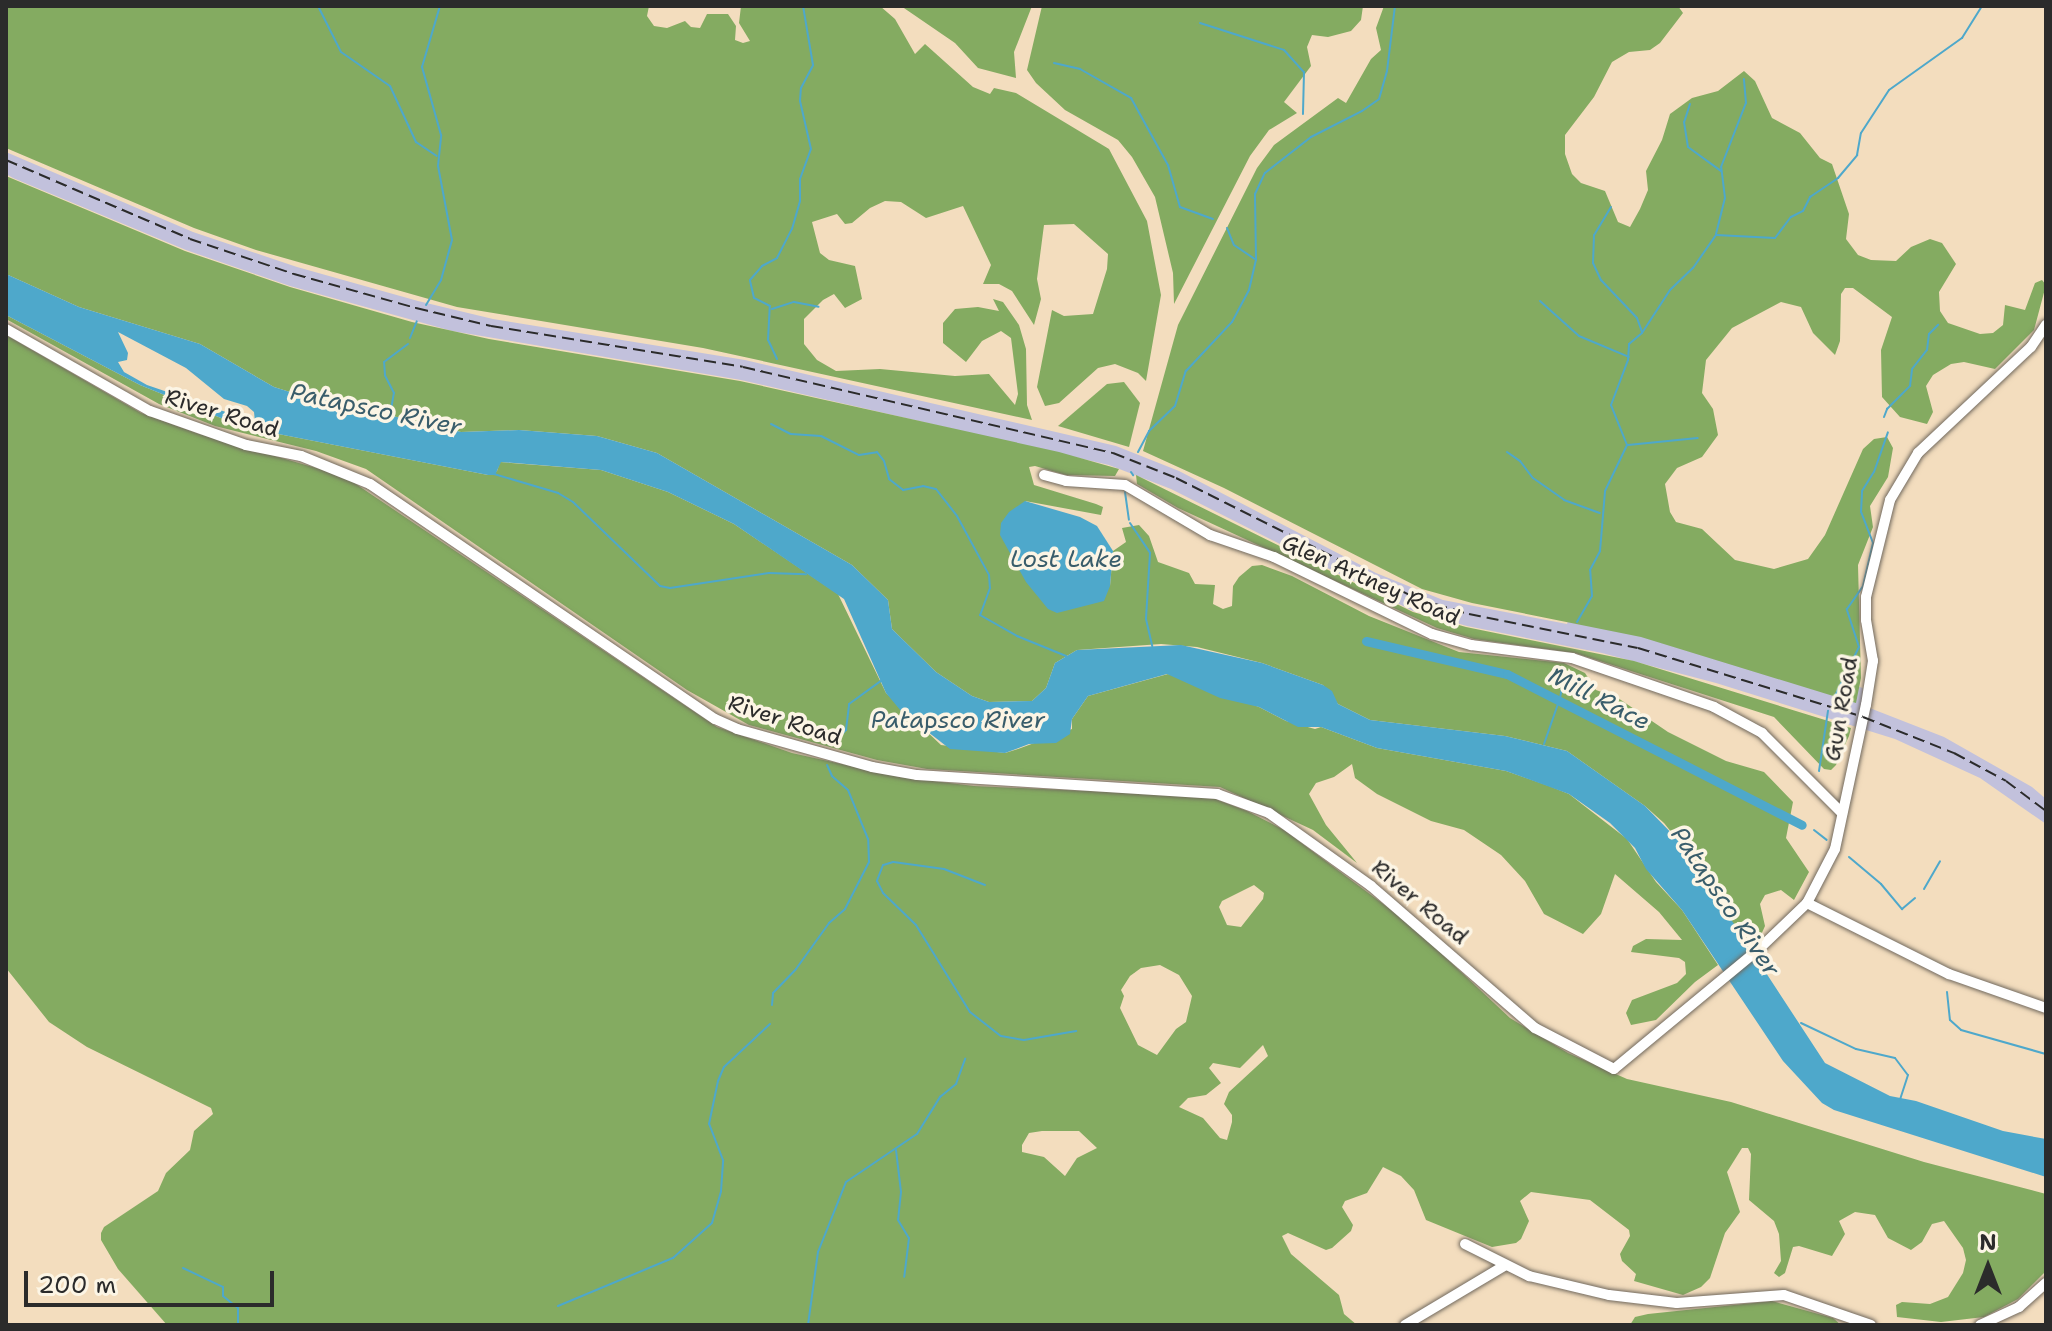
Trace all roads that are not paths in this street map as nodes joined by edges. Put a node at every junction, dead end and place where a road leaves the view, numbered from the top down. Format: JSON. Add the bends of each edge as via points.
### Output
{"nodes":[{"id":1,"x":2046,"y":325,"type":"edge"},
{"id":2,"x":6,"y":329,"type":"edge"},
{"id":3,"x":1044,"y":475,"type":"dead end"},
{"id":4,"x":1842,"y":813,"type":"junction"},
{"id":5,"x":1807,"y":903,"type":"junction"},
{"id":6,"x":2046,"y":1008,"type":"edge"},
{"id":7,"x":1614,"y":1069,"type":"joint"},
{"id":8,"x":1465,"y":1244,"type":"dead end"},
{"id":9,"x":1504,"y":1266,"type":"junction"},
{"id":10,"x":2046,"y":1283,"type":"edge"},
{"id":11,"x":1405,"y":1325,"type":"edge"},
{"id":12,"x":1871,"y":1325,"type":"edge"},
{"id":13,"x":1980,"y":1325,"type":"edge"}],
"edges":[{"from":1,"to":4,"type":"street","name":"Gun Road","via":[[2031,347],[1918,453],[1890,500],[1866,597],[1872,672]]},
{"from":2,"to":7,"type":"street","name":"River Road","via":[[150,411],[246,445],[301,456],[370,484],[737,729],[917,775],[1217,794],[1269,813],[1371,886],[1535,1028]]},
{"from":3,"to":4,"type":"street","name":"Glen Artney Road","via":[[1125,485],[1210,535],[1274,557],[1432,634],[1471,645],[1572,658],[1714,707],[1762,733]]},
{"from":4,"to":5,"type":"street","name":"Gun Road","via":[[1835,849]]},
{"from":5,"to":6,"type":"street","via":[[1949,974]]},
{"from":5,"to":7,"type":"street","name":"Gun Road"},
{"from":8,"to":9,"type":"street"},
{"from":9,"to":11,"type":"street"},
{"from":9,"to":12,"type":"street","via":[[1561,1285],[1656,1302],[1784,1295]]},
{"from":10,"to":13,"type":"street","via":[[2019,1307]]}]}
